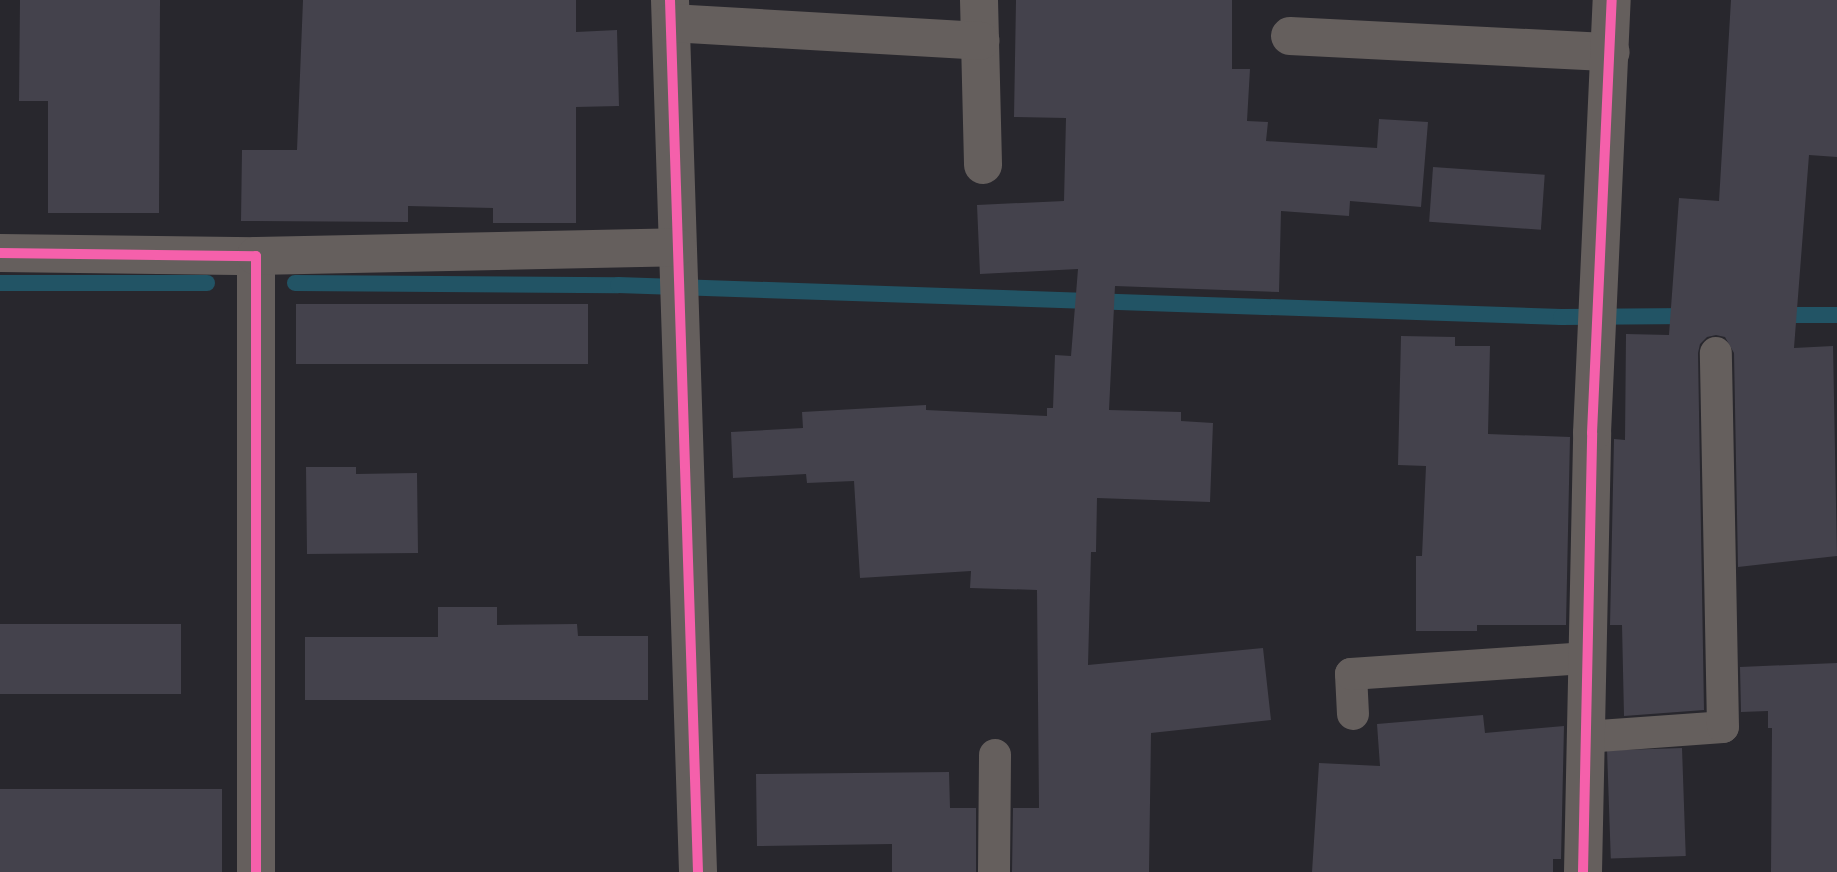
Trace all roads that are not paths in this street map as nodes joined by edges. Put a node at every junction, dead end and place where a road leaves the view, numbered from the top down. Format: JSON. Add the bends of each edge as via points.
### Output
{"nodes":[{"id":1,"x":979,"y":0,"type":"edge"},
{"id":2,"x":1612,"y":0,"type":"edge"},
{"id":3,"x":671,"y":12,"type":"edge"},
{"id":4,"x":1290,"y":36,"type":"dead end"},
{"id":5,"x":980,"y":41,"type":"junction"},
{"id":6,"x":1611,"y":52,"type":"junction"},
{"id":7,"x":983,"y":165,"type":"dead end"},
{"id":8,"x":0,"y":253,"type":"edge"},
{"id":9,"x":256,"y":256,"type":"junction"},
{"id":10,"x":677,"y":256,"type":"junction"},
{"id":11,"x":1716,"y":353,"type":"dead end"},
{"id":12,"x":1587,"y":658,"type":"junction"},
{"id":13,"x":1353,"y":714,"type":"dead end"},
{"id":14,"x":1585,"y":737,"type":"junction"},
{"id":15,"x":995,"y":755,"type":"dead end"},
{"id":16,"x":256,"y":872,"type":"edge"},
{"id":17,"x":698,"y":872,"type":"edge"},
{"id":18,"x":994,"y":872,"type":"edge"},
{"id":19,"x":1583,"y":872,"type":"edge"}],
"edges":[{"from":1,"to":5,"type":"street"},
{"from":2,"to":6,"type":"street"},
{"from":3,"to":5,"type":"street"},
{"from":3,"to":10,"type":"street"},
{"from":4,"to":6,"type":"street"},
{"from":5,"to":7,"type":"street"},
{"from":6,"to":12,"type":"street"},
{"from":8,"to":9,"type":"street"},
{"from":9,"to":10,"type":"street"},
{"from":9,"to":16,"type":"street"},
{"from":10,"to":17,"type":"street"},
{"from":11,"to":14,"type":"lane","via":[[1723,727]]},
{"from":12,"to":13,"type":"lane","via":[[1350,674]]},
{"from":12,"to":14,"type":"street"},
{"from":14,"to":19,"type":"street"},
{"from":15,"to":18,"type":"lane"}]}
